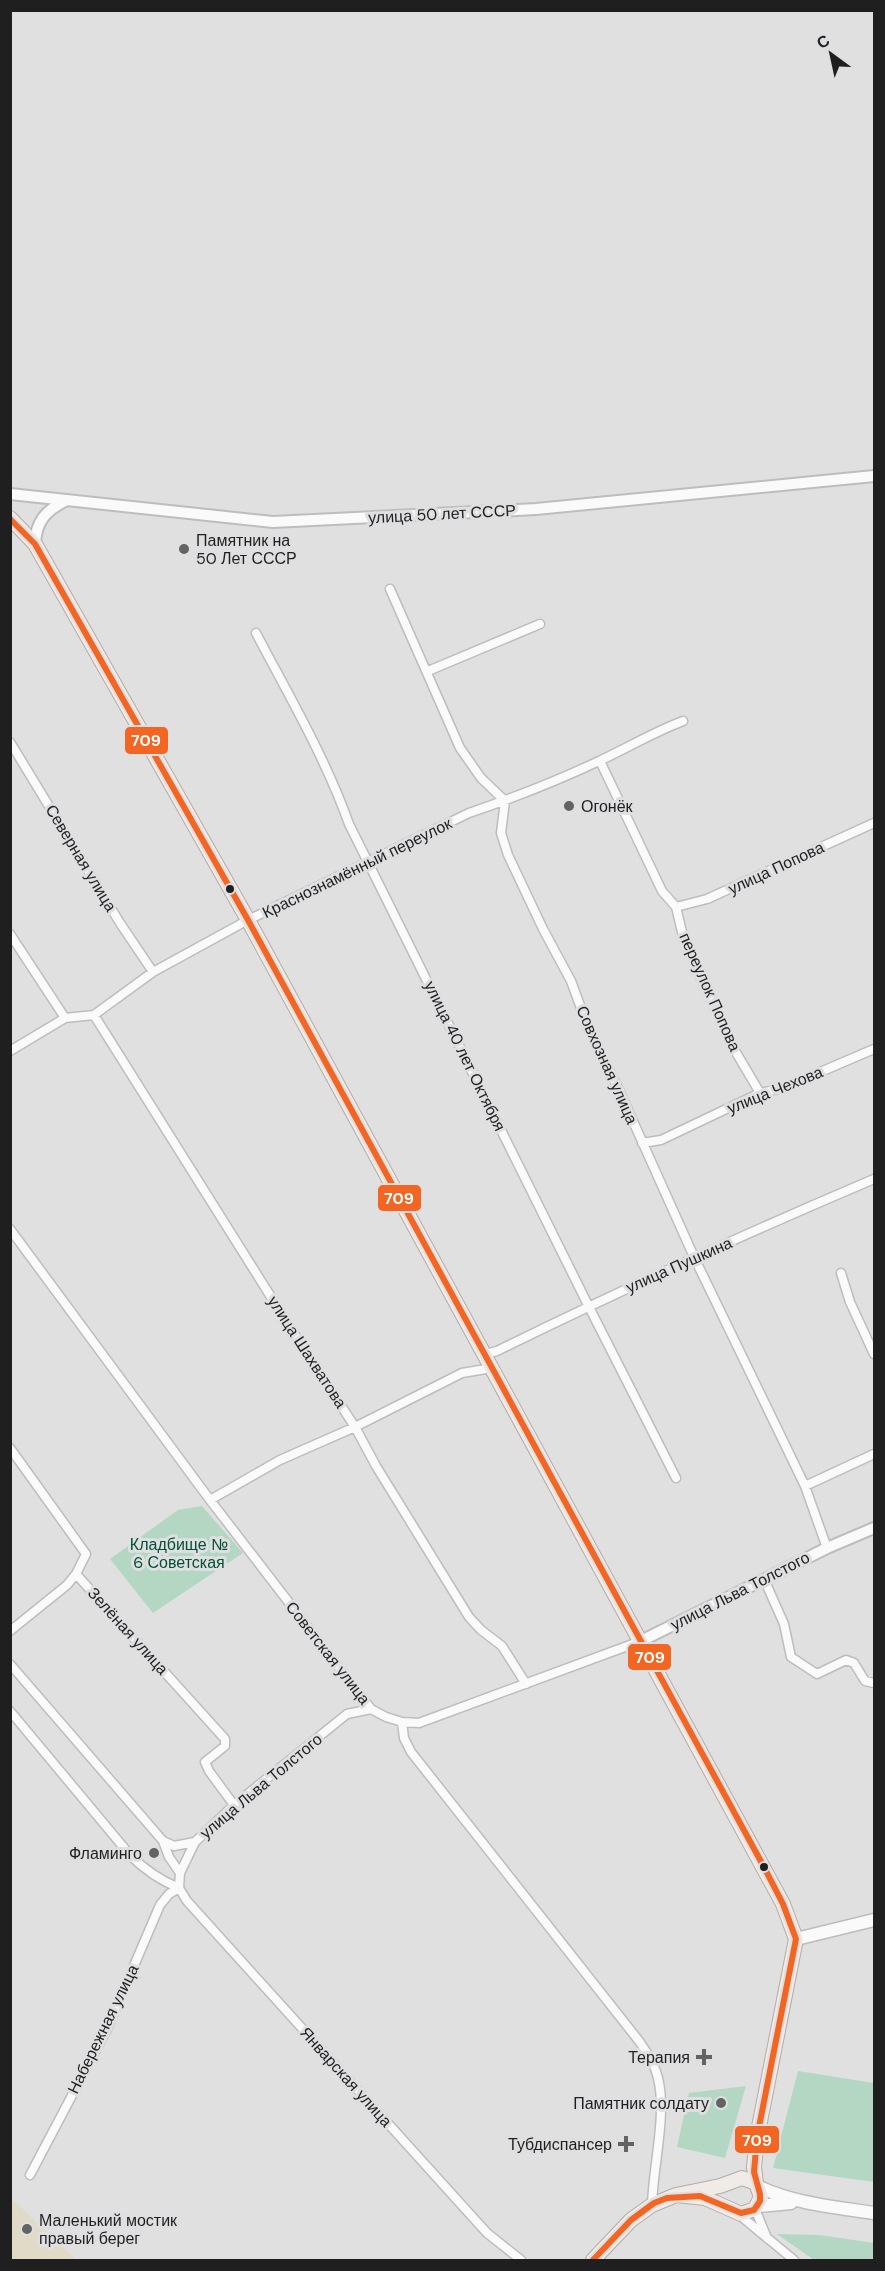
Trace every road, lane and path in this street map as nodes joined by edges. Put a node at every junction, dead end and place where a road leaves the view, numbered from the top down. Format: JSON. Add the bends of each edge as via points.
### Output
{"nodes":[{"id":1,"x":874,"y":476,"type":"edge"},
{"id":2,"x":10,"y":494,"type":"edge"},
{"id":3,"x":66,"y":501,"type":"junction"},
{"id":4,"x":10,"y":518,"type":"edge"},
{"id":5,"x":34,"y":544,"type":"junction"},
{"id":6,"x":390,"y":589,"type":"dead end"},
{"id":7,"x":540,"y":624,"type":"dead end"},
{"id":8,"x":256,"y":633,"type":"dead end"},
{"id":9,"x":428,"y":671,"type":"junction"},
{"id":10,"x":683,"y":721,"type":"dead end"},
{"id":11,"x":10,"y":742,"type":"edge"},
{"id":12,"x":600,"y":761,"type":"junction"},
{"id":13,"x":505,"y":801,"type":"junction"},
{"id":14,"x":874,"y":823,"type":"edge"},
{"id":15,"x":369,"y":861,"type":"junction"},
{"id":16,"x":676,"y":907,"type":"junction"},
{"id":17,"x":249,"y":920,"type":"junction"},
{"id":18,"x":10,"y":934,"type":"edge"},
{"id":19,"x":153,"y":972,"type":"junction"},
{"id":20,"x":94,"y":1015,"type":"junction"},
{"id":21,"x":65,"y":1018,"type":"junction"},
{"id":22,"x":10,"y":1051,"type":"edge"},
{"id":23,"x":874,"y":1052,"type":"edge"},
{"id":24,"x":760,"y":1093,"type":"junction"},
{"id":25,"x":642,"y":1143,"type":"junction"},
{"id":26,"x":874,"y":1179,"type":"edge"},
{"id":27,"x":10,"y":1229,"type":"edge"},
{"id":28,"x":694,"y":1257,"type":"junction"},
{"id":29,"x":842,"y":1273,"type":"dead end"},
{"id":30,"x":588,"y":1305,"type":"junction"},
{"id":31,"x":484,"y":1354,"type":"junction"},
{"id":32,"x":874,"y":1354,"type":"edge"},
{"id":33,"x":492,"y":1368,"type":"junction"},
{"id":34,"x":355,"y":1426,"type":"junction"},
{"id":35,"x":10,"y":1448,"type":"edge"},
{"id":36,"x":874,"y":1454,"type":"edge"},
{"id":37,"x":676,"y":1478,"type":"dead end"},
{"id":38,"x":805,"y":1486,"type":"junction"},
{"id":39,"x":210,"y":1500,"type":"junction"},
{"id":40,"x":874,"y":1528,"type":"edge"},
{"id":41,"x":827,"y":1548,"type":"junction"},
{"id":42,"x":76,"y":1574,"type":"junction"},
{"id":43,"x":764,"y":1579,"type":"junction"},
{"id":44,"x":10,"y":1631,"type":"edge"},
{"id":45,"x":641,"y":1641,"type":"junction"},
{"id":46,"x":10,"y":1664,"type":"edge"},
{"id":47,"x":874,"y":1683,"type":"edge"},
{"id":48,"x":526,"y":1684,"type":"junction"},
{"id":49,"x":371,"y":1709,"type":"junction"},
{"id":50,"x":10,"y":1711,"type":"edge"},
{"id":51,"x":402,"y":1722,"type":"junction"},
{"id":52,"x":234,"y":1805,"type":"junction"},
{"id":53,"x":163,"y":1841,"type":"junction"},
{"id":54,"x":195,"y":1842,"type":"junction"},
{"id":55,"x":180,"y":1873,"type":"junction"},
{"id":56,"x":179,"y":1888,"type":"junction"},
{"id":57,"x":874,"y":1920,"type":"edge"},
{"id":58,"x":796,"y":1939,"type":"junction"},
{"id":59,"x":757,"y":2137,"type":"junction"},
{"id":60,"x":30,"y":2175,"type":"dead end"},
{"id":61,"x":735,"y":2180,"type":"junction"},
{"id":62,"x":757,"y":2185,"type":"junction"},
{"id":63,"x":676,"y":2195,"type":"junction"},
{"id":64,"x":805,"y":2203,"type":"junction"},
{"id":65,"x":652,"y":2205,"type":"junction"},
{"id":66,"x":757,"y":2208,"type":"junction"},
{"id":67,"x":734,"y":2212,"type":"junction"},
{"id":68,"x":874,"y":2213,"type":"edge"},
{"id":69,"x":769,"y":2241,"type":"junction"},
{"id":70,"x":520,"y":2260,"type":"edge"},
{"id":71,"x":593,"y":2260,"type":"edge"},
{"id":72,"x":794,"y":2260,"type":"edge"}],
"edges":[{"from":1,"to":3,"type":"street","name":"улица 50 лет СССР","via":[[536,508],[331,520],[262,521]]},
{"from":2,"to":3,"type":"street","name":"улица 50 лет СССР"},
{"from":3,"to":5,"type":"street","via":[[41,519]]},
{"from":4,"to":5,"type":"main road"},
{"from":5,"to":17,"type":"main road"},
{"from":6,"to":9,"type":"street"},
{"from":7,"to":9,"type":"street"},
{"from":8,"to":15,"type":"street","name":"улица 40 лет Октября","via":[[323,761]]},
{"from":9,"to":13,"type":"street","via":[[460,748],[481,778]]},
{"from":10,"to":12,"type":"street","name":"Краснознамённый переулок"},
{"from":11,"to":19,"type":"street","name":"Северная улица"},
{"from":12,"to":13,"type":"street","name":"Краснознамённый переулок"},
{"from":12,"to":16,"type":"street","name":"переулок Попова","via":[[662,891]]},
{"from":13,"to":15,"type":"street","name":"Краснознамённый переулок","via":[[469,813]]},
{"from":13,"to":25,"type":"street","name":"Совхозная улица","via":[[501,833],[508,855],[570,981]]},
{"from":14,"to":16,"type":"street","name":"улица Попова","via":[[707,899]]},
{"from":15,"to":17,"type":"street","name":"Краснознамённый переулок"},
{"from":15,"to":30,"type":"street","name":"улица 40 лет Октября"},
{"from":16,"to":24,"type":"street","name":"переулок Попова","via":[[698,972],[734,1049]]},
{"from":17,"to":19,"type":"street","name":"Краснознамённый переулок"},
{"from":17,"to":31,"type":"main road"},
{"from":18,"to":21,"type":"street"},
{"from":19,"to":20,"type":"street","name":"Краснознамённый переулок"},
{"from":20,"to":21,"type":"street"},
{"from":20,"to":34,"type":"street","name":"улица Шахватова"},
{"from":21,"to":22,"type":"street"},
{"from":23,"to":24,"type":"street","name":"улица Чехова","via":[[783,1088]]},
{"from":24,"to":25,"type":"street","name":"улица Чехова","via":[[662,1140]]},
{"from":25,"to":28,"type":"street","name":"Совхозная улица"},
{"from":26,"to":28,"type":"street","name":"улица Пушкина"},
{"from":27,"to":39,"type":"street","name":"Советская улица"},
{"from":28,"to":30,"type":"street","name":"улица Пушкина"},
{"from":28,"to":38,"type":"street","name":"Совхозная улица"},
{"from":29,"to":32,"type":"street","via":[[850,1302]]},
{"from":30,"to":31,"type":"street","name":"улица Пушкина"},
{"from":30,"to":37,"type":"street","name":"улица 40 лет Октября"},
{"from":31,"to":33,"type":"main road"},
{"from":33,"to":34,"type":"street","via":[[462,1373]]},
{"from":33,"to":45,"type":"main road"},
{"from":34,"to":39,"type":"street","via":[[280,1460]]},
{"from":34,"to":48,"type":"street","name":"улица Шахватова","via":[[469,1617],[502,1646]]},
{"from":35,"to":42,"type":"street","name":"Зелёная улица","via":[[86,1554]]},
{"from":36,"to":38,"type":"street"},
{"from":38,"to":41,"type":"street","name":"Совхозная улица"},
{"from":39,"to":49,"type":"street","name":"Советская улица"},
{"from":40,"to":41,"type":"street","name":"улица Льва Толстого"},
{"from":41,"to":43,"type":"street","name":"улица Льва Толстого"},
{"from":42,"to":44,"type":"street"},
{"from":42,"to":52,"type":"street","name":"Зелёная улица","via":[[225,1739],[225,1746],[205,1762]]},
{"from":43,"to":45,"type":"street","name":"улица Льва Толстого"},
{"from":43,"to":47,"type":"street","via":[[784,1624],[791,1657],[817,1674],[846,1660],[854,1663],[865,1681]]},
{"from":45,"to":48,"type":"street","name":"улица Льва Толстого"},
{"from":45,"to":58,"type":"main road","via":[[764,1867]]},
{"from":46,"to":53,"type":"street"},
{"from":48,"to":51,"type":"street","name":"улица Льва Толстого","via":[[419,1723]]},
{"from":49,"to":51,"type":"street","name":"Советская улица"},
{"from":49,"to":52,"type":"street","name":"улица Льва Толстого","via":[[347,1714]]},
{"from":50,"to":56,"type":"street","via":[[130,1855],[161,1880]]},
{"from":51,"to":65,"type":"street","via":[[411,1752],[621,2015],[651,2060],[658,2078],[661,2106]]},
{"from":52,"to":54,"type":"street","name":"улица Льва Толстого"},
{"from":53,"to":54,"type":"street","via":[[174,1846]]},
{"from":53,"to":55,"type":"street"},
{"from":54,"to":55,"type":"street","name":"улица Льва Толстого"},
{"from":55,"to":56,"type":"street","name":"улица Льва Толстого"},
{"from":56,"to":60,"type":"street","name":"Набережная улица","via":[[160,1905],[106,2031]]},
{"from":56,"to":70,"type":"street","name":"Январская улица","via":[[487,2233]]},
{"from":57,"to":58,"type":"main road"},
{"from":58,"to":59,"type":"main road"},
{"from":59,"to":61,"type":"main road"},
{"from":59,"to":62,"type":"main road"},
{"from":61,"to":62,"type":"main road","via":[[747,2178]]},
{"from":61,"to":63,"type":"main road"},
{"from":61,"to":67,"type":"main road","via":[[725,2193],[726,2203]]},
{"from":62,"to":64,"type":"main road"},
{"from":62,"to":66,"type":"main road","via":[[761,2197]]},
{"from":63,"to":65,"type":"main road"},
{"from":63,"to":67,"type":"main road","via":[[705,2198]]},
{"from":64,"to":66,"type":"main road"},
{"from":64,"to":68,"type":"main road"},
{"from":65,"to":71,"type":"main road","via":[[631,2220]]},
{"from":66,"to":67,"type":"main road","via":[[746,2214]]},
{"from":66,"to":69,"type":"street"},
{"from":67,"to":69,"type":"street"},
{"from":69,"to":72,"type":"street"}]}
